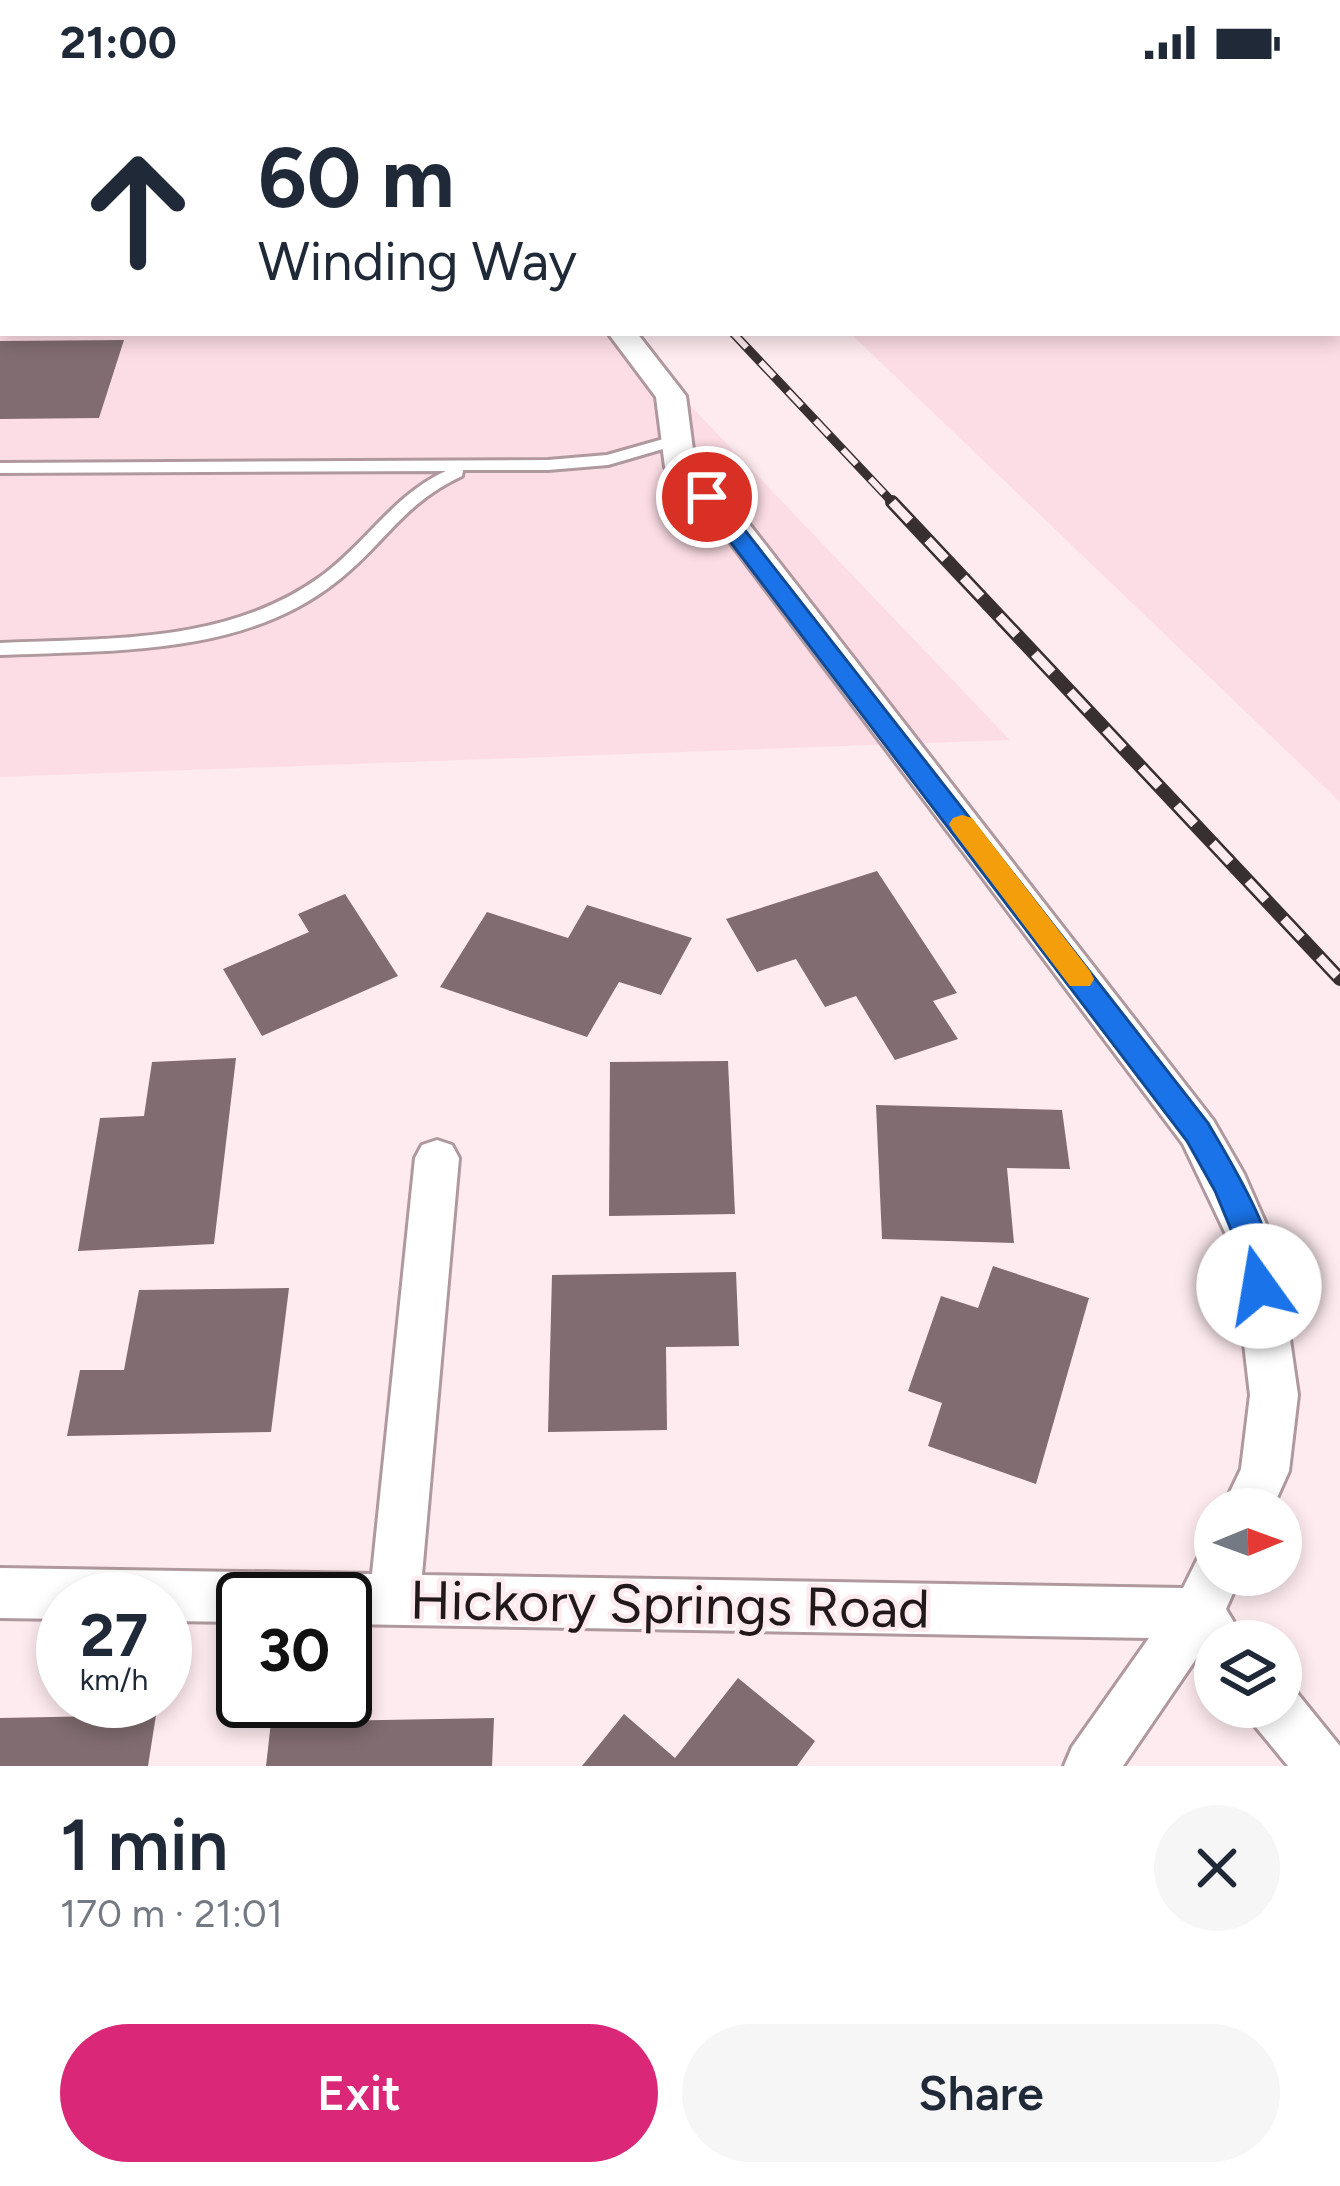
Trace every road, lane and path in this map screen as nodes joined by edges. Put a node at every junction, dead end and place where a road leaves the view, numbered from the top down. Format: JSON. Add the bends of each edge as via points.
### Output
{"nodes":[{"id":1,"x":624,"y":336,"type":"edge"},
{"id":2,"x":674,"y":441,"type":"junction"},
{"id":3,"x":468,"y":467,"type":"junction"},
{"id":4,"x":0,"y":468,"type":"edge"},
{"id":5,"x":0,"y":649,"type":"edge"},
{"id":6,"x":437,"y":1158,"type":"dead end"},
{"id":7,"x":1257,"y":1488,"type":"edge"},
{"id":8,"x":0,"y":1593,"type":"edge"},
{"id":9,"x":394,"y":1598,"type":"junction"},
{"id":10,"x":1210,"y":1610,"type":"edge"},
{"id":11,"x":1291,"y":1728,"type":"edge"},
{"id":12,"x":1091,"y":1766,"type":"edge"},
{"id":13,"x":1322,"y":1766,"type":"edge"}],
"edges":[{"from":1,"to":2,"type":"street","via":[[671,396]]},
{"from":2,"to":3,"type":"lane","via":[[608,460]]},
{"from":2,"to":7,"type":"street","via":[[680,467],[735,527],[1198,1132],[1229,1187],[1255,1249],[1274,1395]]},
{"from":3,"to":4,"type":"lane"},
{"from":3,"to":5,"type":"lane","via":[[414,492],[311,591],[234,626]]},
{"from":6,"to":9,"type":"street"},
{"from":8,"to":9,"type":"street","name":"Hickory Springs Road"},
{"from":9,"to":10,"type":"street","name":"Hickory Springs Road"},
{"from":10,"to":12,"type":"street"},
{"from":11,"to":13,"type":"street"}]}
